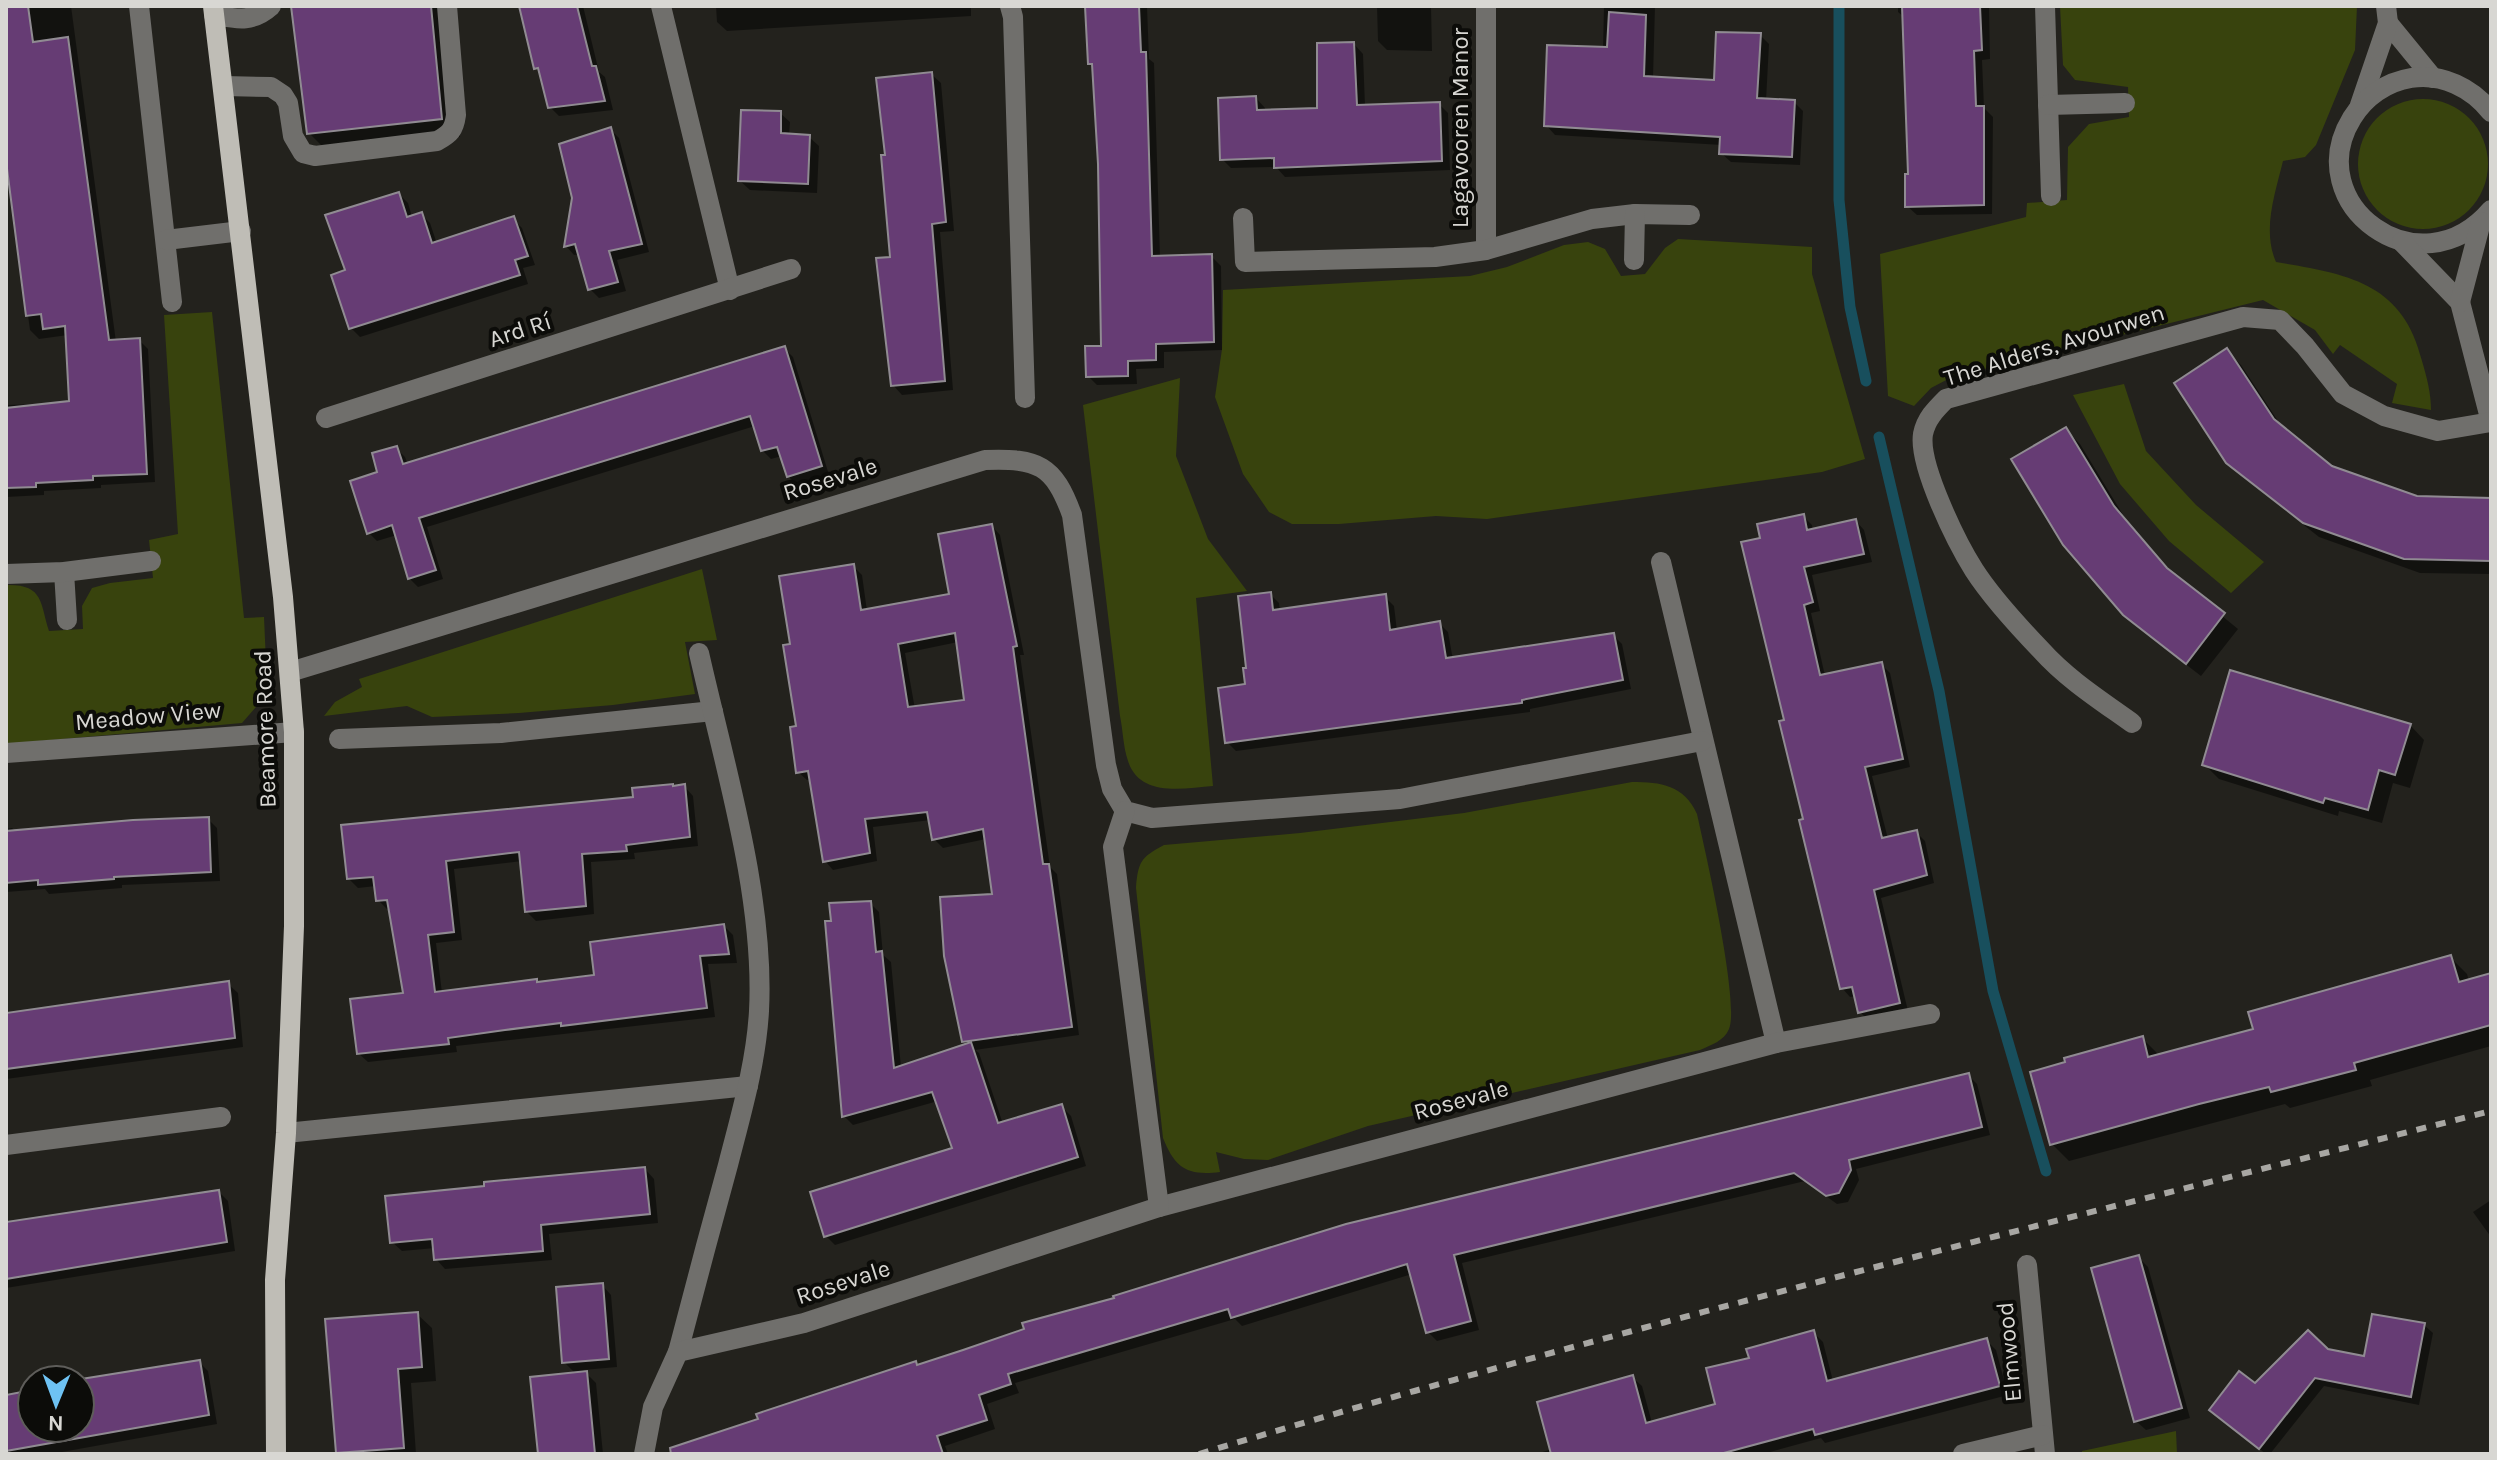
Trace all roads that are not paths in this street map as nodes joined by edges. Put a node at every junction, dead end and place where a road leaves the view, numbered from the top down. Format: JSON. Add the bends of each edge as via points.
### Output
{"nodes":[{"id":1,"x":139,"y":6,"type":"edge"},
{"id":2,"x":271,"y":6,"type":"edge"},
{"id":3,"x":447,"y":6,"type":"edge"},
{"id":4,"x":661,"y":6,"type":"edge"},
{"id":5,"x":1010,"y":6,"type":"edge"},
{"id":6,"x":1486,"y":6,"type":"edge"},
{"id":7,"x":2045,"y":6,"type":"edge"},
{"id":8,"x":214,"y":11,"type":"edge"},
{"id":9,"x":2387,"y":15,"type":"edge"},
{"id":10,"x":2433,"y":78,"type":"junction"},
{"id":11,"x":224,"y":86,"type":"junction"},
{"id":12,"x":2125,"y":103,"type":"dead end"},
{"id":13,"x":2048,"y":105,"type":"junction"},
{"id":14,"x":2359,"y":107,"type":"junction"},
{"id":15,"x":2491,"y":110,"type":"edge"},
{"id":16,"x":2051,"y":196,"type":"dead end"},
{"id":17,"x":1635,"y":214,"type":"junction"},
{"id":18,"x":1690,"y":215,"type":"dead end"},
{"id":19,"x":2486,"y":216,"type":"edge"},
{"id":20,"x":1243,"y":218,"type":"dead end"},
{"id":21,"x":241,"y":231,"type":"junction"},
{"id":22,"x":166,"y":240,"type":"junction"},
{"id":23,"x":2402,"y":242,"type":"junction"},
{"id":24,"x":1486,"y":250,"type":"junction"},
{"id":25,"x":1634,"y":260,"type":"dead end"},
{"id":26,"x":791,"y":269,"type":"dead end"},
{"id":27,"x":730,"y":290,"type":"junction"},
{"id":28,"x":172,"y":302,"type":"dead end"},
{"id":29,"x":2460,"y":302,"type":"junction"},
{"id":30,"x":1025,"y":398,"type":"dead end"},
{"id":31,"x":326,"y":418,"type":"dead end"},
{"id":32,"x":2491,"y":422,"type":"edge"},
{"id":33,"x":151,"y":561,"type":"dead end"},
{"id":34,"x":1661,"y":562,"type":"dead end"},
{"id":35,"x":64,"y":572,"type":"junction"},
{"id":36,"x":6,"y":574,"type":"edge"},
{"id":37,"x":67,"y":620,"type":"dead end"},
{"id":38,"x":699,"y":653,"type":"dead end"},
{"id":39,"x":290,"y":672,"type":"junction"},
{"id":40,"x":713,"y":711,"type":"junction"},
{"id":41,"x":2132,"y":723,"type":"dead end"},
{"id":42,"x":294,"y":732,"type":"junction"},
{"id":43,"x":339,"y":739,"type":"dead end"},
{"id":44,"x":1702,"y":741,"type":"junction"},
{"id":45,"x":6,"y":753,"type":"edge"},
{"id":46,"x":1125,"y":811,"type":"junction"},
{"id":47,"x":1930,"y":1014,"type":"dead end"},
{"id":48,"x":1776,"y":1043,"type":"junction"},
{"id":49,"x":748,"y":1086,"type":"junction"},
{"id":50,"x":221,"y":1117,"type":"dead end"},
{"id":51,"x":286,"y":1133,"type":"junction"},
{"id":52,"x":6,"y":1145,"type":"edge"},
{"id":53,"x":1159,"y":1207,"type":"junction"},
{"id":54,"x":2027,"y":1265,"type":"dead end"},
{"id":55,"x":678,"y":1352,"type":"junction"},
{"id":56,"x":2044,"y":1444,"type":"edge"},
{"id":57,"x":276,"y":1454,"type":"edge"},
{"id":58,"x":644,"y":1454,"type":"edge"},
{"id":59,"x":1963,"y":1454,"type":"edge"}],
"edges":[{"from":1,"to":22,"type":"street"},
{"from":2,"to":8,"type":"street","via":[[245,20]]},
{"from":3,"to":11,"type":"street","via":[[456,115],[449,135],[437,141],[315,156],[303,153],[283,95],[271,87]]},
{"from":4,"to":27,"type":"street"},
{"from":5,"to":30,"type":"street"},
{"from":6,"to":24,"type":"street","name":"Lagavooren Manor"},
{"from":7,"to":13,"type":"street"},
{"from":8,"to":11,"type":"main road","name":"Beamore Road"},
{"from":9,"to":10,"type":"street"},
{"from":9,"to":14,"type":"street"},
{"from":10,"to":14,"type":"street","via":[[2392,83]]},
{"from":10,"to":15,"type":"street","via":[[2464,88]]},
{"from":11,"to":21,"type":"main road","name":"Beamore Road"},
{"from":12,"to":13,"type":"street"},
{"from":13,"to":16,"type":"street"},
{"from":14,"to":23,"type":"street","via":[[2340,151],[2344,186],[2361,217]]},
{"from":17,"to":18,"type":"street"},
{"from":17,"to":24,"type":"street","via":[[1592,219]]},
{"from":17,"to":25,"type":"street"},
{"from":19,"to":23,"type":"street","via":[[2444,242]]},
{"from":19,"to":29,"type":"street","name":"The Alders, Avourwen"},
{"from":20,"to":24,"type":"street","via":[[1245,262],[1435,257]]},
{"from":21,"to":22,"type":"street"},
{"from":21,"to":39,"type":"main road","name":"Beamore Road"},
{"from":22,"to":28,"type":"street"},
{"from":23,"to":29,"type":"street","name":"The Alders, Avourwen"},
{"from":26,"to":27,"type":"street","name":"Ard Rí"},
{"from":27,"to":31,"type":"street","name":"Ard Rí"},
{"from":29,"to":32,"type":"street","name":"The Alders, Avourwen"},
{"from":32,"to":41,"type":"street","name":"The Alders, Avourwen","via":[[2438,431],[2384,416],[2343,394],[2280,320],[2243,317],[1946,399],[1930,416],[1923,456],[1974,570],[2042,652]]},
{"from":33,"to":35,"type":"street"},
{"from":34,"to":44,"type":"street"},
{"from":35,"to":36,"type":"street"},
{"from":35,"to":37,"type":"street"},
{"from":38,"to":40,"type":"street"},
{"from":39,"to":42,"type":"main road","name":"Beamore Road"},
{"from":39,"to":46,"type":"street","name":"Rosevale","via":[[985,460],[1016,459],[1045,469],[1061,487],[1072,515],[1106,765]]},
{"from":40,"to":43,"type":"street","via":[[501,733]]},
{"from":40,"to":49,"type":"street","via":[[738,823],[757,953],[759,1007]]},
{"from":42,"to":45,"type":"street","name":"Meadow View"},
{"from":42,"to":51,"type":"main road","name":"Beamore Road"},
{"from":44,"to":46,"type":"street","via":[[1400,799],[1152,818]]},
{"from":44,"to":48,"type":"street"},
{"from":46,"to":53,"type":"street","via":[[1113,847]]},
{"from":47,"to":48,"type":"street","name":"Rosevale"},
{"from":48,"to":53,"type":"street","name":"Rosevale"},
{"from":49,"to":51,"type":"street"},
{"from":49,"to":55,"type":"street"},
{"from":50,"to":52,"type":"street"},
{"from":51,"to":57,"type":"main road","name":"Beamore Road","via":[[275,1280]]},
{"from":53,"to":55,"type":"street","name":"Rosevale","via":[[804,1323]]},
{"from":54,"to":56,"type":"street","name":"Elmwood"},
{"from":55,"to":58,"type":"street","via":[[653,1407]]},
{"from":56,"to":59,"type":"street","name":"Elmwood"}]}
